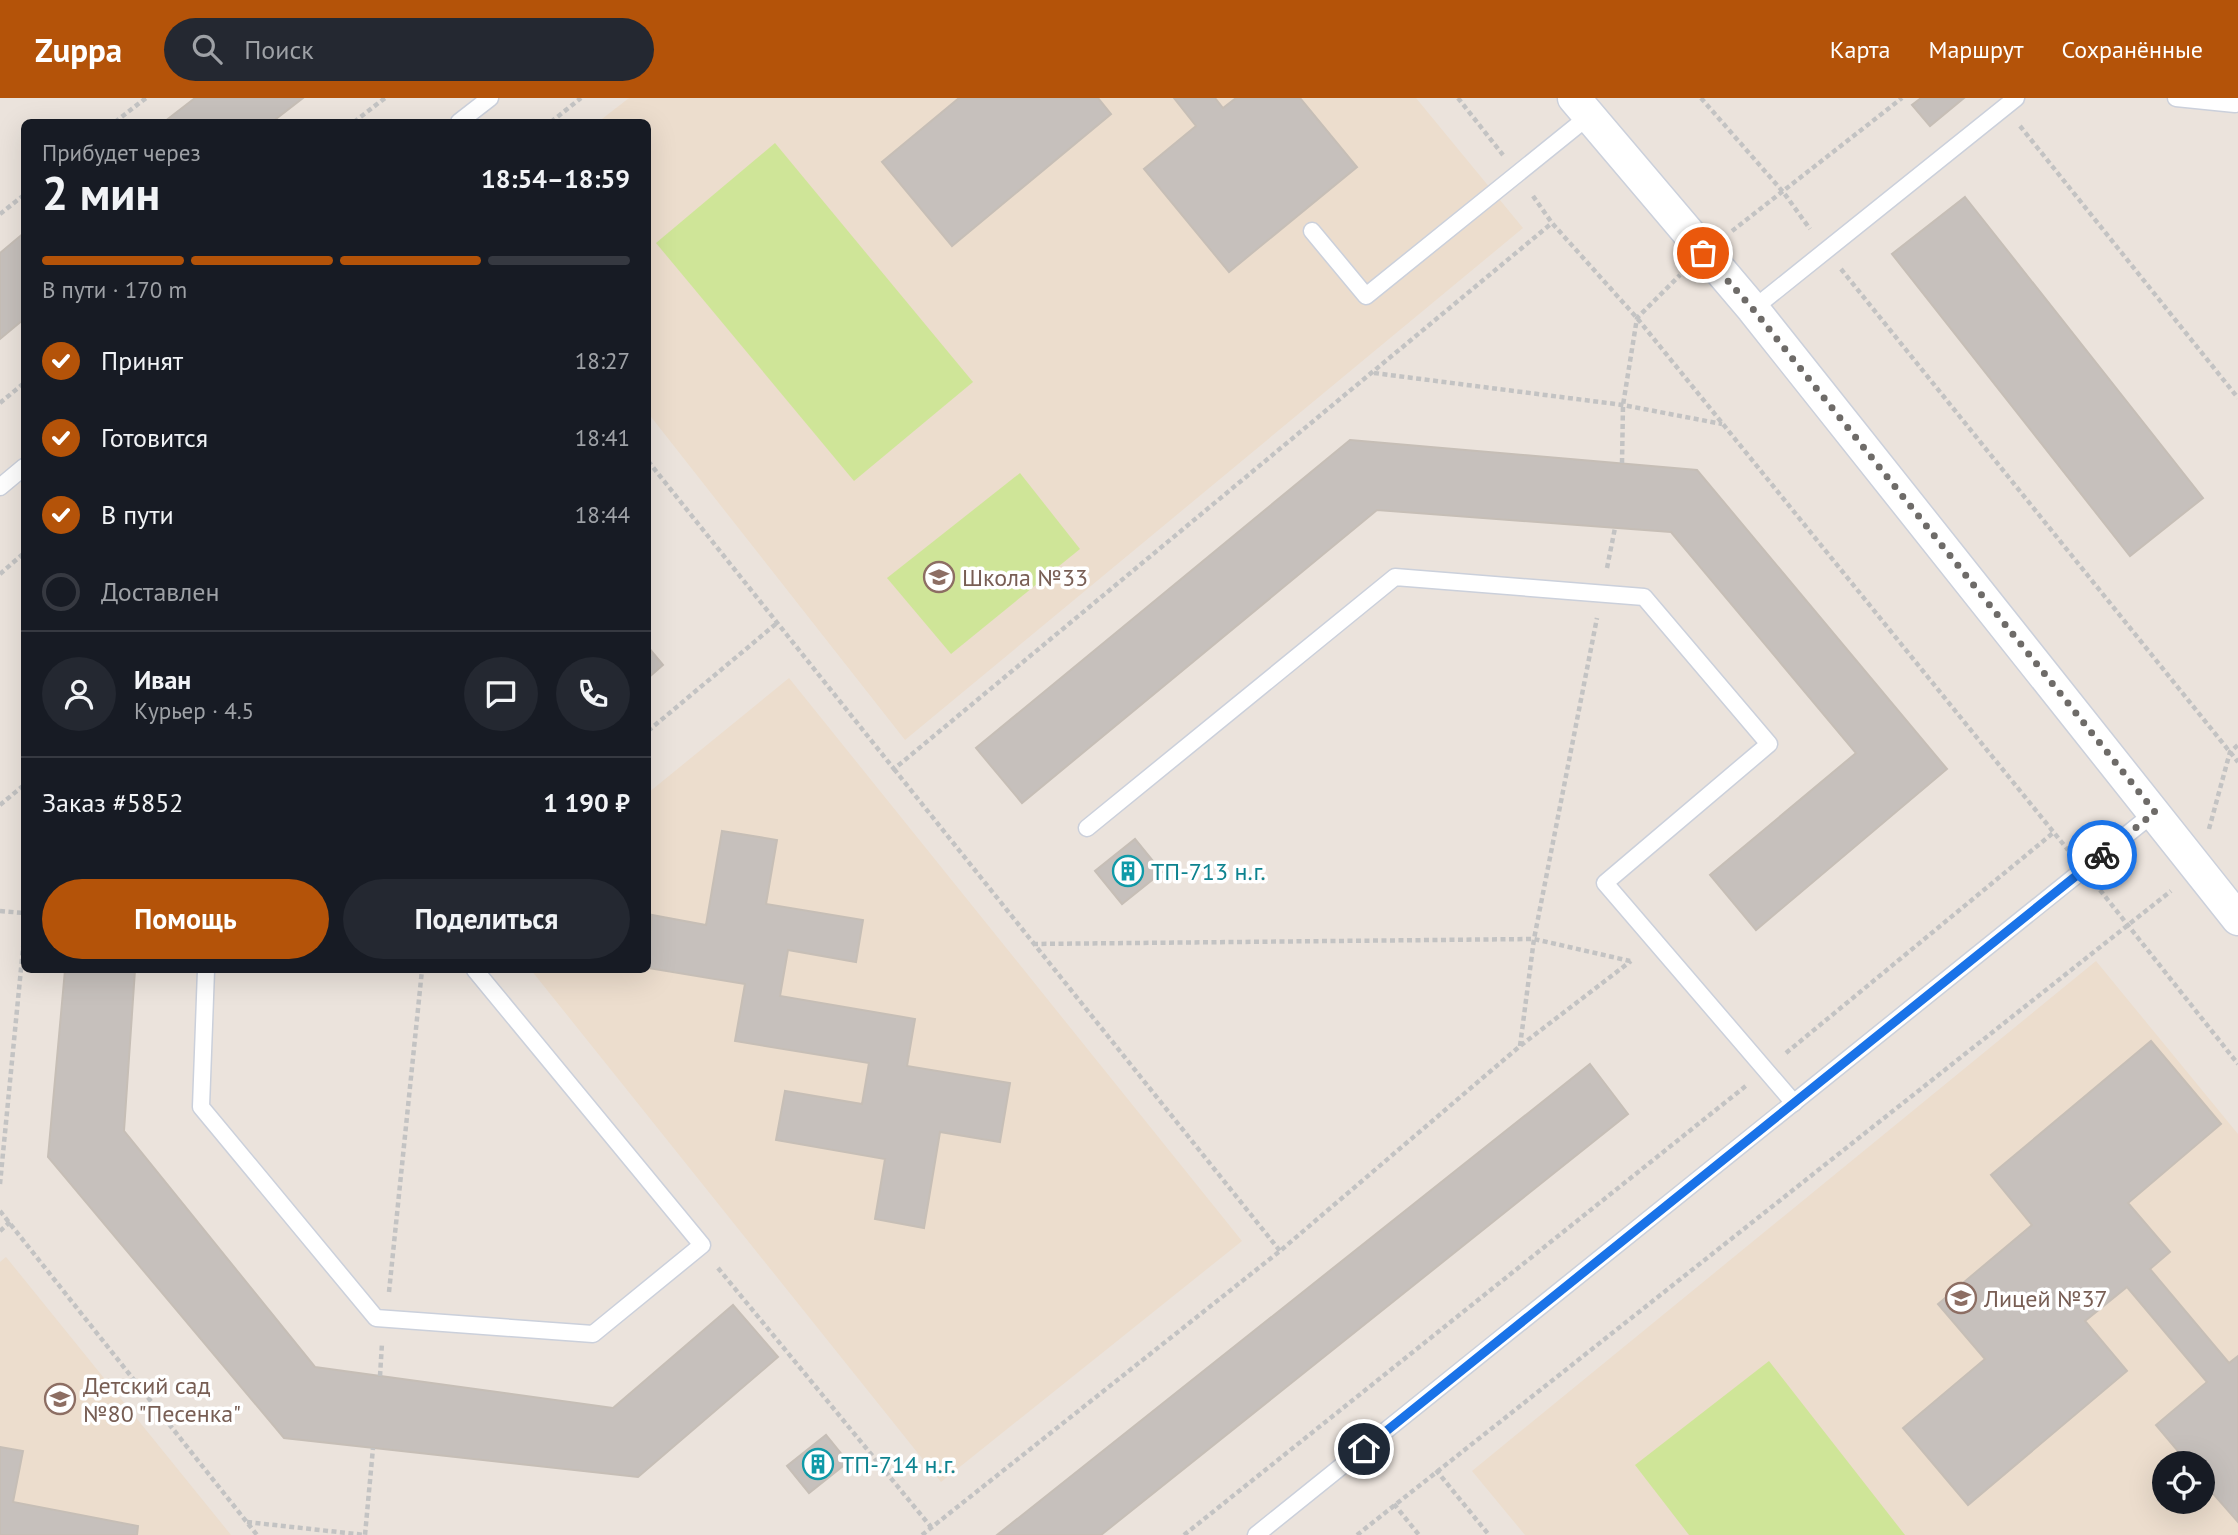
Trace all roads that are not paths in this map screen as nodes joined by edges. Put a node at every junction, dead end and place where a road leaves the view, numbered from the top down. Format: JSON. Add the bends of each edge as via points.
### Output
{"nodes":[{"id":1,"x":490,"y":98,"type":"edge"},
{"id":2,"x":2176,"y":98,"type":"edge"},
{"id":3,"x":2011,"y":103,"type":"edge"},
{"id":4,"x":2237,"y":105,"type":"edge"},
{"id":5,"x":1582,"y":107,"type":"edge"},
{"id":6,"x":463,"y":119,"type":"edge"},
{"id":7,"x":1312,"y":231,"type":"dead end"},
{"id":8,"x":1753,"y":309,"type":"junction"},
{"id":9,"x":21,"y":470,"type":"edge"},
{"id":10,"x":0,"y":487,"type":"edge"},
{"id":11,"x":2155,"y":812,"type":"junction"},
{"id":12,"x":1087,"y":828,"type":"dead end"},
{"id":13,"x":2238,"y":919,"type":"edge"},
{"id":14,"x":206,"y":973,"type":"edge"},
{"id":15,"x":477,"y":973,"type":"edge"},
{"id":16,"x":1794,"y":1103,"type":"junction"},
{"id":17,"x":1256,"y":1535,"type":"edge"}],
"edges":[{"from":1,"to":6,"type":"lane"},
{"from":2,"to":4,"type":"lane"},
{"from":3,"to":8,"type":"lane"},
{"from":5,"to":7,"type":"lane","via":[[1518,175],[1366,296]]},
{"from":5,"to":8,"type":"street"},
{"from":8,"to":11,"type":"street"},
{"from":9,"to":10,"type":"lane"},
{"from":11,"to":13,"type":"street"},
{"from":11,"to":16,"type":"lane"},
{"from":12,"to":16,"type":"lane","via":[[1395,577],[1644,597],[1769,744],[1605,884]]},
{"from":14,"to":15,"type":"lane","via":[[201,1107],[376,1318],[593,1334],[702,1245]]},
{"from":16,"to":17,"type":"lane"}]}
